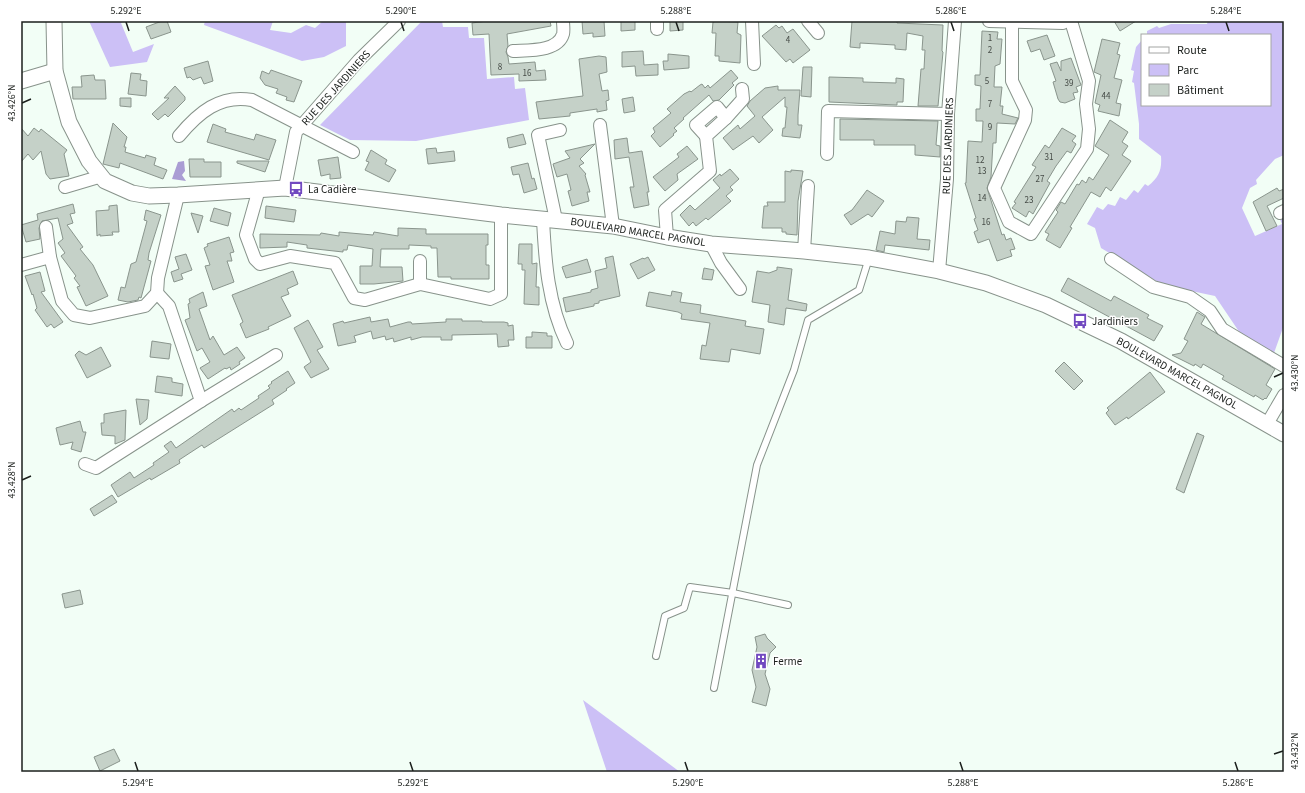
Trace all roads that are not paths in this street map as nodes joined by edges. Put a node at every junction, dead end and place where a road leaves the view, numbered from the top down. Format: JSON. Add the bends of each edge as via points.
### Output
{"nodes":[{"id":1,"x":54,"y":21,"type":"edge"},
{"id":2,"x":399,"y":21,"type":"edge"},
{"id":3,"x":563,"y":21,"type":"edge"},
{"id":4,"x":752,"y":21,"type":"edge"},
{"id":5,"x":808,"y":21,"type":"edge"},
{"id":6,"x":955,"y":21,"type":"edge"},
{"id":7,"x":989,"y":21,"type":"edge"},
{"id":8,"x":1067,"y":21,"type":"edge"},
{"id":9,"x":1071,"y":21,"type":"edge"},
{"id":10,"x":1012,"y":22,"type":"edge"},
{"id":11,"x":1050,"y":22,"type":"edge"},
{"id":12,"x":818,"y":33,"type":"dead end"},
{"id":13,"x":513,"y":51,"type":"dead end"},
{"id":14,"x":754,"y":64,"type":"dead end"},
{"id":15,"x":55,"y":71,"type":"junction"},
{"id":16,"x":21,"y":81,"type":"edge"},
{"id":17,"x":742,"y":89,"type":"dead end"},
{"id":18,"x":948,"y":114,"type":"junction"},
{"id":19,"x":600,"y":125,"type":"dead end"},
{"id":20,"x":302,"y":127,"type":"junction"},
{"id":21,"x":560,"y":130,"type":"dead end"},
{"id":22,"x":179,"y":136,"type":"dead end"},
{"id":23,"x":353,"y":152,"type":"dead end"},
{"id":24,"x":826,"y":154,"type":"dead end"},
{"id":25,"x":102,"y":176,"type":"junction"},
{"id":26,"x":808,"y":186,"type":"dead end"},
{"id":27,"x":65,"y":187,"type":"dead end"},
{"id":28,"x":285,"y":188,"type":"junction"},
{"id":29,"x":259,"y":189,"type":"junction"},
{"id":30,"x":178,"y":195,"type":"junction"},
{"id":31,"x":501,"y":215,"type":"junction"},
{"id":32,"x":549,"y":219,"type":"junction"},
{"id":33,"x":613,"y":226,"type":"junction"},
{"id":34,"x":46,"y":227,"type":"dead end"},
{"id":35,"x":667,"y":238,"type":"junction"},
{"id":36,"x":711,"y":244,"type":"junction"},
{"id":37,"x":804,"y":251,"type":"junction"},
{"id":38,"x":50,"y":257,"type":"junction"},
{"id":39,"x":869,"y":258,"type":"junction"},
{"id":40,"x":1111,"y":259,"type":"dead end"},
{"id":41,"x":420,"y":262,"type":"dead end"},
{"id":42,"x":21,"y":265,"type":"edge"},
{"id":43,"x":939,"y":271,"type":"junction"},
{"id":44,"x":420,"y":284,"type":"junction"},
{"id":45,"x":740,"y":289,"type":"dead end"},
{"id":46,"x":157,"y":293,"type":"junction"},
{"id":47,"x":567,"y":343,"type":"dead end"},
{"id":48,"x":276,"y":355,"type":"dead end"},
{"id":49,"x":1284,"y":366,"type":"edge"},
{"id":50,"x":1284,"y":395,"type":"edge"},
{"id":51,"x":201,"y":401,"type":"junction"},
{"id":52,"x":1267,"y":424,"type":"junction"},
{"id":53,"x":1284,"y":434,"type":"edge"},
{"id":54,"x":85,"y":464,"type":"dead end"},
{"id":55,"x":733,"y":593,"type":"junction"},
{"id":56,"x":788,"y":605,"type":"dead end"},
{"id":57,"x":656,"y":656,"type":"dead end"},
{"id":58,"x":714,"y":688,"type":"dead end"}],
"edges":[{"from":1,"to":15,"type":"street","name":"BOULEVARD MARCEL PAGNOL"},
{"from":2,"to":20,"type":"street","name":"RUE DES JARDINIERS","via":[[360,60]]},
{"from":3,"to":13,"type":"street","via":[[563,34],[558,42],[550,47]]},
{"from":4,"to":14,"type":"street"},
{"from":5,"to":12,"type":"street"},
{"from":6,"to":18,"type":"street","name":"RUE DES JARDINIERS"},
{"from":7,"to":10,"type":"street"},
{"from":8,"to":11,"type":"street"},
{"from":9,"to":10,"type":"street","via":[[1089,81],[1086,104],[1089,129],[1087,150],[1032,234],[1009,222],[994,188],[1025,120],[1026,110],[1012,81]]},
{"from":10,"to":11,"type":"street"},
{"from":15,"to":16,"type":"street"},
{"from":15,"to":25,"type":"street","name":"BOULEVARD MARCEL PAGNOL","via":[[69,122],[89,161]]},
{"from":17,"to":35,"type":"street","via":[[742,99],[706,136],[710,171],[665,210]]},
{"from":18,"to":24,"type":"street","via":[[828,111]]},
{"from":18,"to":43,"type":"street","name":"RUE DES JARDINIERS","via":[[947,179]]},
{"from":19,"to":33,"type":"street"},
{"from":20,"to":22,"type":"street","via":[[252,100],[240,98],[212,105]]},
{"from":20,"to":23,"type":"street"},
{"from":20,"to":28,"type":"street","name":"RUE DES JARDINIERS","via":[[296,132]]},
{"from":21,"to":32,"type":"street","via":[[538,135]]},
{"from":25,"to":27,"type":"street"},
{"from":25,"to":30,"type":"street","name":"BOULEVARD MARCEL PAGNOL","via":[[106,181],[132,193],[149,196]]},
{"from":26,"to":37,"type":"street"},
{"from":28,"to":29,"type":"street","name":"BOULEVARD MARCEL PAGNOL"},
{"from":28,"to":31,"type":"street","name":"BOULEVARD MARCEL PAGNOL"},
{"from":29,"to":30,"type":"street","name":"BOULEVARD MARCEL PAGNOL"},
{"from":29,"to":44,"type":"street","via":[[246,235],[255,259],[260,264],[290,256],[335,263],[354,298],[365,300]]},
{"from":30,"to":46,"type":"street","via":[[158,278]]},
{"from":31,"to":32,"type":"street","name":"BOULEVARD MARCEL PAGNOL"},
{"from":31,"to":44,"type":"street","via":[[502,294],[490,300]]},
{"from":32,"to":33,"type":"street","name":"BOULEVARD MARCEL PAGNOL"},
{"from":32,"to":47,"type":"street","via":[[545,250],[550,292],[556,317]]},
{"from":33,"to":35,"type":"street","name":"BOULEVARD MARCEL PAGNOL"},
{"from":34,"to":38,"type":"street"},
{"from":35,"to":36,"type":"street","name":"BOULEVARD MARCEL PAGNOL"},
{"from":36,"to":37,"type":"street","name":"BOULEVARD MARCEL PAGNOL"},
{"from":36,"to":45,"type":"street","via":[[721,264]]},
{"from":37,"to":39,"type":"street","name":"BOULEVARD MARCEL PAGNOL"},
{"from":38,"to":42,"type":"street"},
{"from":38,"to":46,"type":"street","via":[[62,301],[74,315],[90,318],[145,306]]},
{"from":39,"to":43,"type":"street","name":"BOULEVARD MARCEL PAGNOL"},
{"from":39,"to":55,"type":"lane","via":[[859,290],[808,320],[794,370],[757,465]]},
{"from":40,"to":49,"type":"street","via":[[1153,287],[1190,297],[1210,311],[1222,329]]},
{"from":41,"to":44,"type":"street"},
{"from":43,"to":52,"type":"street","name":"BOULEVARD MARCEL PAGNOL","via":[[986,283],[1046,305],[1122,341]]},
{"from":46,"to":51,"type":"street","via":[[169,306]]},
{"from":48,"to":51,"type":"street"},
{"from":50,"to":52,"type":"street"},
{"from":51,"to":54,"type":"street","via":[[96,468]]},
{"from":52,"to":53,"type":"street","name":"BOULEVARD MARCEL PAGNOL"},
{"from":55,"to":56,"type":"lane"},
{"from":55,"to":57,"type":"lane","via":[[690,587],[684,608],[664,616]]},
{"from":55,"to":58,"type":"lane"}]}
